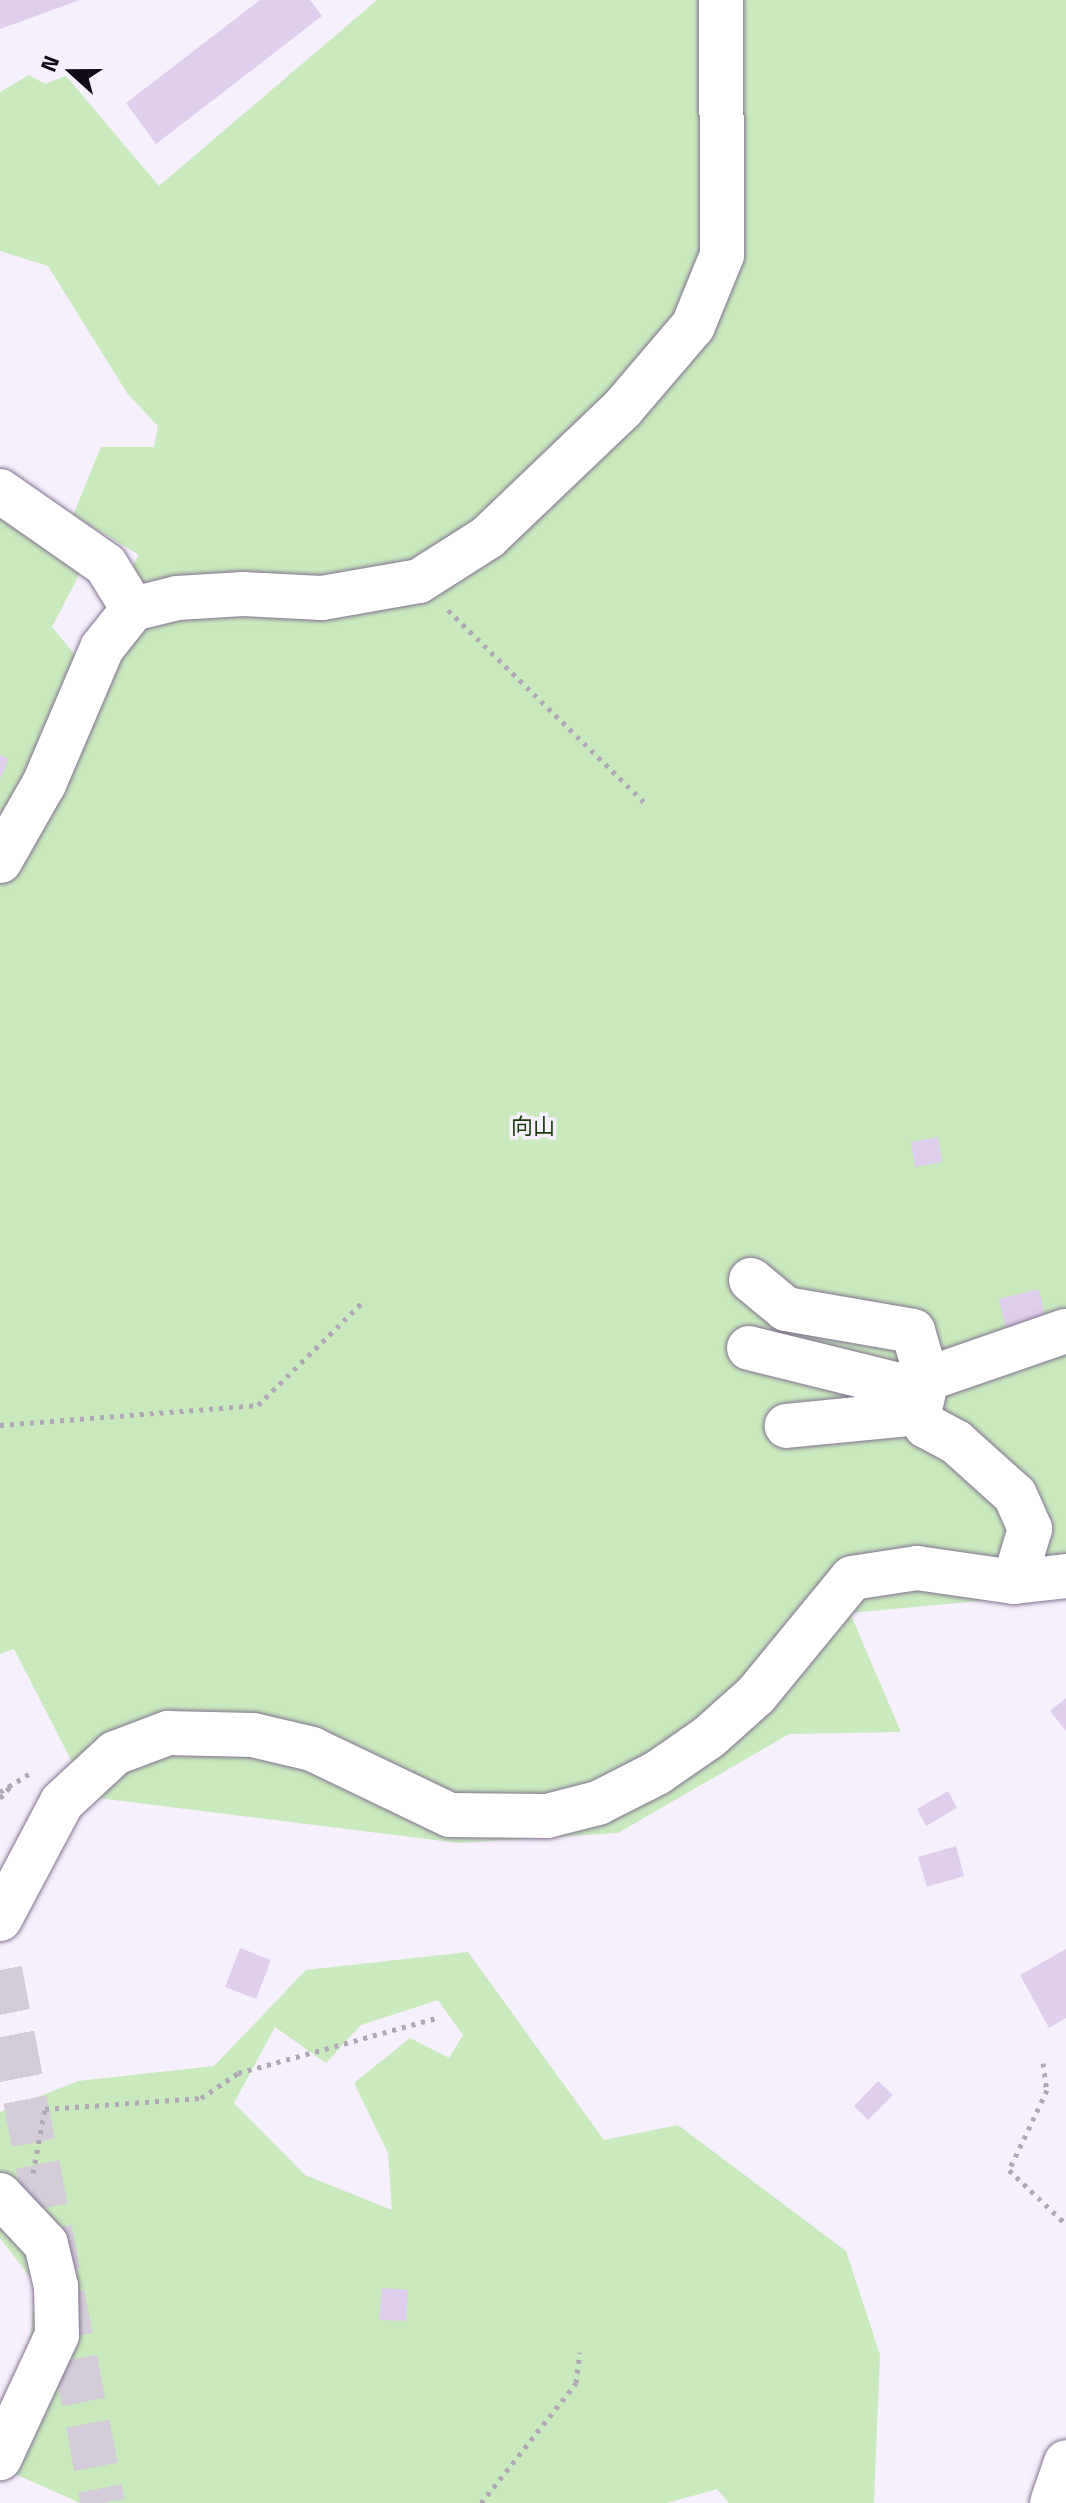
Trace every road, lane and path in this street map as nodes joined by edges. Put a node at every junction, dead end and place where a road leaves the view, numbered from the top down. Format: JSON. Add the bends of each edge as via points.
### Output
{"nodes":[{"id":1,"x":721,"y":0,"type":"edge"},
{"id":2,"x":0,"y":491,"type":"edge"},
{"id":3,"x":419,"y":581,"type":"junction"},
{"id":4,"x":133,"y":609,"type":"junction"},
{"id":5,"x":647,"y":805,"type":"dead end"},
{"id":6,"x":0,"y":861,"type":"edge"},
{"id":7,"x":751,"y":1280,"type":"dead end"},
{"id":8,"x":365,"y":1300,"type":"dead end"},
{"id":9,"x":1066,"y":1331,"type":"edge"},
{"id":10,"x":749,"y":1348,"type":"dead end"},
{"id":11,"x":923,"y":1396,"type":"junction"},
{"id":12,"x":0,"y":1425,"type":"edge"},
{"id":13,"x":787,"y":1426,"type":"dead end"},
{"id":14,"x":1066,"y":1576,"type":"edge"},
{"id":15,"x":1014,"y":1582,"type":"junction"},
{"id":16,"x":21,"y":1774,"type":"dead end"},
{"id":17,"x":0,"y":1798,"type":"edge"},
{"id":18,"x":0,"y":1919,"type":"edge"},
{"id":19,"x":436,"y":2018,"type":"dead end"},
{"id":20,"x":1043,"y":2063,"type":"dead end"},
{"id":21,"x":10,"y":2206,"type":"edge"},
{"id":22,"x":1066,"y":2224,"type":"edge"},
{"id":23,"x":580,"y":2352,"type":"dead end"},
{"id":24,"x":0,"y":2458,"type":"edge"},
{"id":25,"x":1066,"y":2462,"type":"edge"},
{"id":26,"x":481,"y":2503,"type":"edge"},
{"id":27,"x":1052,"y":2503,"type":"edge"}],
"edges":[{"from":1,"to":3,"type":"street","via":[[722,255],[693,326],[622,409],[488,537]]},
{"from":2,"to":4,"type":"street","via":[[106,565]]},
{"from":3,"to":4,"type":"street","via":[[322,598],[243,594],[177,598]]},
{"from":3,"to":5,"type":"path"},
{"from":4,"to":6,"type":"street","via":[[102,648],[44,784]]},
{"from":7,"to":11,"type":"street","via":[[786,1309],[913,1331]]},
{"from":8,"to":12,"type":"path","via":[[258,1405]]},
{"from":9,"to":11,"type":"street"},
{"from":10,"to":11,"type":"street","via":[[903,1386]]},
{"from":11,"to":13,"type":"street"},
{"from":11,"to":15,"type":"street","via":[[926,1426],[956,1442],[1015,1495],[1030,1529]]},
{"from":14,"to":15,"type":"street"},
{"from":15,"to":18,"type":"street","via":[[917,1568],[852,1578],[756,1695],[709,1737],[657,1773],[598,1803],[547,1816],[450,1815],[312,1749],[253,1735],[168,1733],[115,1753],[62,1802]]},
{"from":16,"to":17,"type":"path"},
{"from":19,"to":21,"type":"path","via":[[238,2073],[201,2098],[45,2109]]},
{"from":20,"to":22,"type":"path","via":[[1047,2090],[1009,2170]]},
{"from":21,"to":24,"type":"street","via":[[46,2244],[56,2286],[57,2335]]},
{"from":23,"to":26,"type":"path","via":[[576,2383]]},
{"from":25,"to":27,"type":"street"}]}
